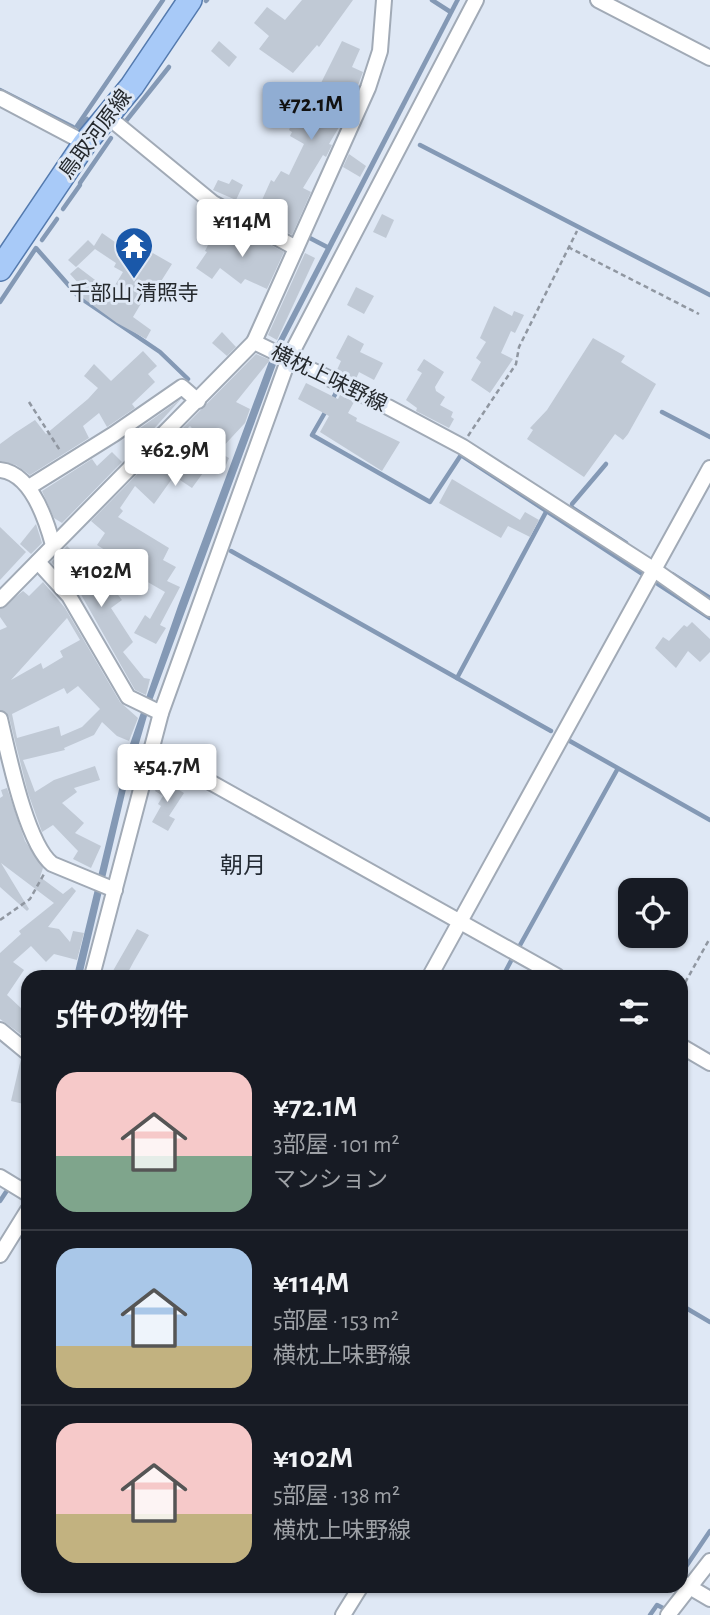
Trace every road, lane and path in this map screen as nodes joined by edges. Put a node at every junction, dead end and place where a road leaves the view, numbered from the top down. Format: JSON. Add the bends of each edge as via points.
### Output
{"nodes":[{"id":1,"x":190,"y":0,"type":"edge"},
{"id":2,"x":384,"y":0,"type":"edge"},
{"id":3,"x":477,"y":0,"type":"edge"},
{"id":4,"x":598,"y":0,"type":"edge"},
{"id":5,"x":710,"y":58,"type":"edge"},
{"id":6,"x":0,"y":98,"type":"edge"},
{"id":7,"x":107,"y":116,"type":"junction"},
{"id":8,"x":85,"y":143,"type":"junction"},
{"id":9,"x":577,"y":231,"type":"dead end"},
{"id":10,"x":568,"y":247,"type":"junction"},
{"id":11,"x":296,"y":248,"type":"junction"},
{"id":12,"x":0,"y":269,"type":"edge"},
{"id":13,"x":699,"y":314,"type":"dead end"},
{"id":14,"x":254,"y":342,"type":"junction"},
{"id":15,"x":289,"y":358,"type":"junction"},
{"id":16,"x":198,"y":401,"type":"junction"},
{"id":17,"x":29,"y":402,"type":"dead end"},
{"id":18,"x":463,"y":443,"type":"dead end"},
{"id":19,"x":67,"y":463,"type":"junction"},
{"id":20,"x":710,"y":468,"type":"edge"},
{"id":21,"x":0,"y":470,"type":"edge"},
{"id":22,"x":29,"y":487,"type":"junction"},
{"id":23,"x":53,"y":545,"type":"junction"},
{"id":24,"x":37,"y":562,"type":"junction"},
{"id":25,"x":656,"y":571,"type":"junction"},
{"id":26,"x":0,"y":600,"type":"edge"},
{"id":27,"x":710,"y":609,"type":"edge"},
{"id":28,"x":161,"y":713,"type":"junction"},
{"id":29,"x":0,"y":719,"type":"edge"},
{"id":30,"x":151,"y":749,"type":"junction"},
{"id":31,"x":49,"y":861,"type":"junction"},
{"id":32,"x":115,"y":890,"type":"junction"},
{"id":33,"x":0,"y":920,"type":"edge"},
{"id":34,"x":460,"y":922,"type":"junction"},
{"id":35,"x":710,"y":937,"type":"edge"},
{"id":36,"x":94,"y":970,"type":"edge"},
{"id":37,"x":433,"y":970,"type":"edge"},
{"id":38,"x":546,"y":970,"type":"edge"},
{"id":39,"x":688,"y":976,"type":"edge"},
{"id":40,"x":0,"y":1030,"type":"edge"},
{"id":41,"x":21,"y":1047,"type":"edge"},
{"id":42,"x":688,"y":1050,"type":"edge"},
{"id":43,"x":710,"y":1063,"type":"edge"},
{"id":44,"x":0,"y":1177,"type":"edge"},
{"id":45,"x":21,"y":1190,"type":"edge"},
{"id":46,"x":21,"y":1221,"type":"edge"},
{"id":47,"x":0,"y":1255,"type":"edge"},
{"id":48,"x":710,"y":1561,"type":"edge"},
{"id":49,"x":688,"y":1585,"type":"edge"},
{"id":50,"x":688,"y":1587,"type":"edge"},
{"id":51,"x":357,"y":1593,"type":"edge"},
{"id":52,"x":682,"y":1593,"type":"edge"},
{"id":53,"x":710,"y":1599,"type":"edge"},
{"id":54,"x":343,"y":1615,"type":"edge"},
{"id":55,"x":668,"y":1615,"type":"edge"}],
"edges":[{"from":1,"to":7,"type":"main road","name":"鳥取河原線"},
{"from":2,"to":11,"type":"street","via":[[380,51],[368,88]]},
{"from":3,"to":15,"type":"street"},
{"from":4,"to":5,"type":"street"},
{"from":6,"to":8,"type":"street"},
{"from":7,"to":8,"type":"main road","name":"鳥取河原線"},
{"from":7,"to":11,"type":"street","via":[[213,203]]},
{"from":8,"to":12,"type":"main road","name":"鳥取河原線"},
{"from":9,"to":10,"type":"path"},
{"from":10,"to":13,"type":"path"},
{"from":10,"to":18,"type":"path","via":[[519,347],[516,364]]},
{"from":11,"to":14,"type":"street"},
{"from":14,"to":15,"type":"street","name":"横枕上味野線"},
{"from":14,"to":16,"type":"street","name":"横枕上味野線"},
{"from":15,"to":25,"type":"street","name":"横枕上味野線","via":[[463,447]]},
{"from":15,"to":28,"type":"street"},
{"from":16,"to":19,"type":"street","via":[[182,387]]},
{"from":16,"to":23,"type":"street","name":"横枕上味野線"},
{"from":17,"to":19,"type":"path"},
{"from":19,"to":22,"type":"street"},
{"from":20,"to":25,"type":"street"},
{"from":21,"to":22,"type":"street","via":[[10,471]]},
{"from":22,"to":23,"type":"street"},
{"from":23,"to":24,"type":"street","name":"横枕上味野線"},
{"from":24,"to":26,"type":"street","name":"横枕上味野線"},
{"from":24,"to":28,"type":"street","via":[[69,596],[128,697]]},
{"from":25,"to":27,"type":"street","name":"横枕上味野線"},
{"from":25,"to":34,"type":"street"},
{"from":28,"to":30,"type":"street"},
{"from":29,"to":31,"type":"street","via":[[24,811]]},
{"from":30,"to":32,"type":"street"},
{"from":30,"to":34,"type":"street"},
{"from":31,"to":32,"type":"street"},
{"from":31,"to":33,"type":"path","via":[[30,899]]},
{"from":32,"to":36,"type":"street"},
{"from":34,"to":37,"type":"street"},
{"from":34,"to":38,"type":"street"},
{"from":35,"to":39,"type":"path"},
{"from":40,"to":41,"type":"street"},
{"from":42,"to":43,"type":"street"},
{"from":44,"to":45,"type":"street"},
{"from":46,"to":47,"type":"street"},
{"from":48,"to":49,"type":"street"},
{"from":50,"to":53,"type":"street"},
{"from":51,"to":54,"type":"street"},
{"from":52,"to":55,"type":"street"}]}
